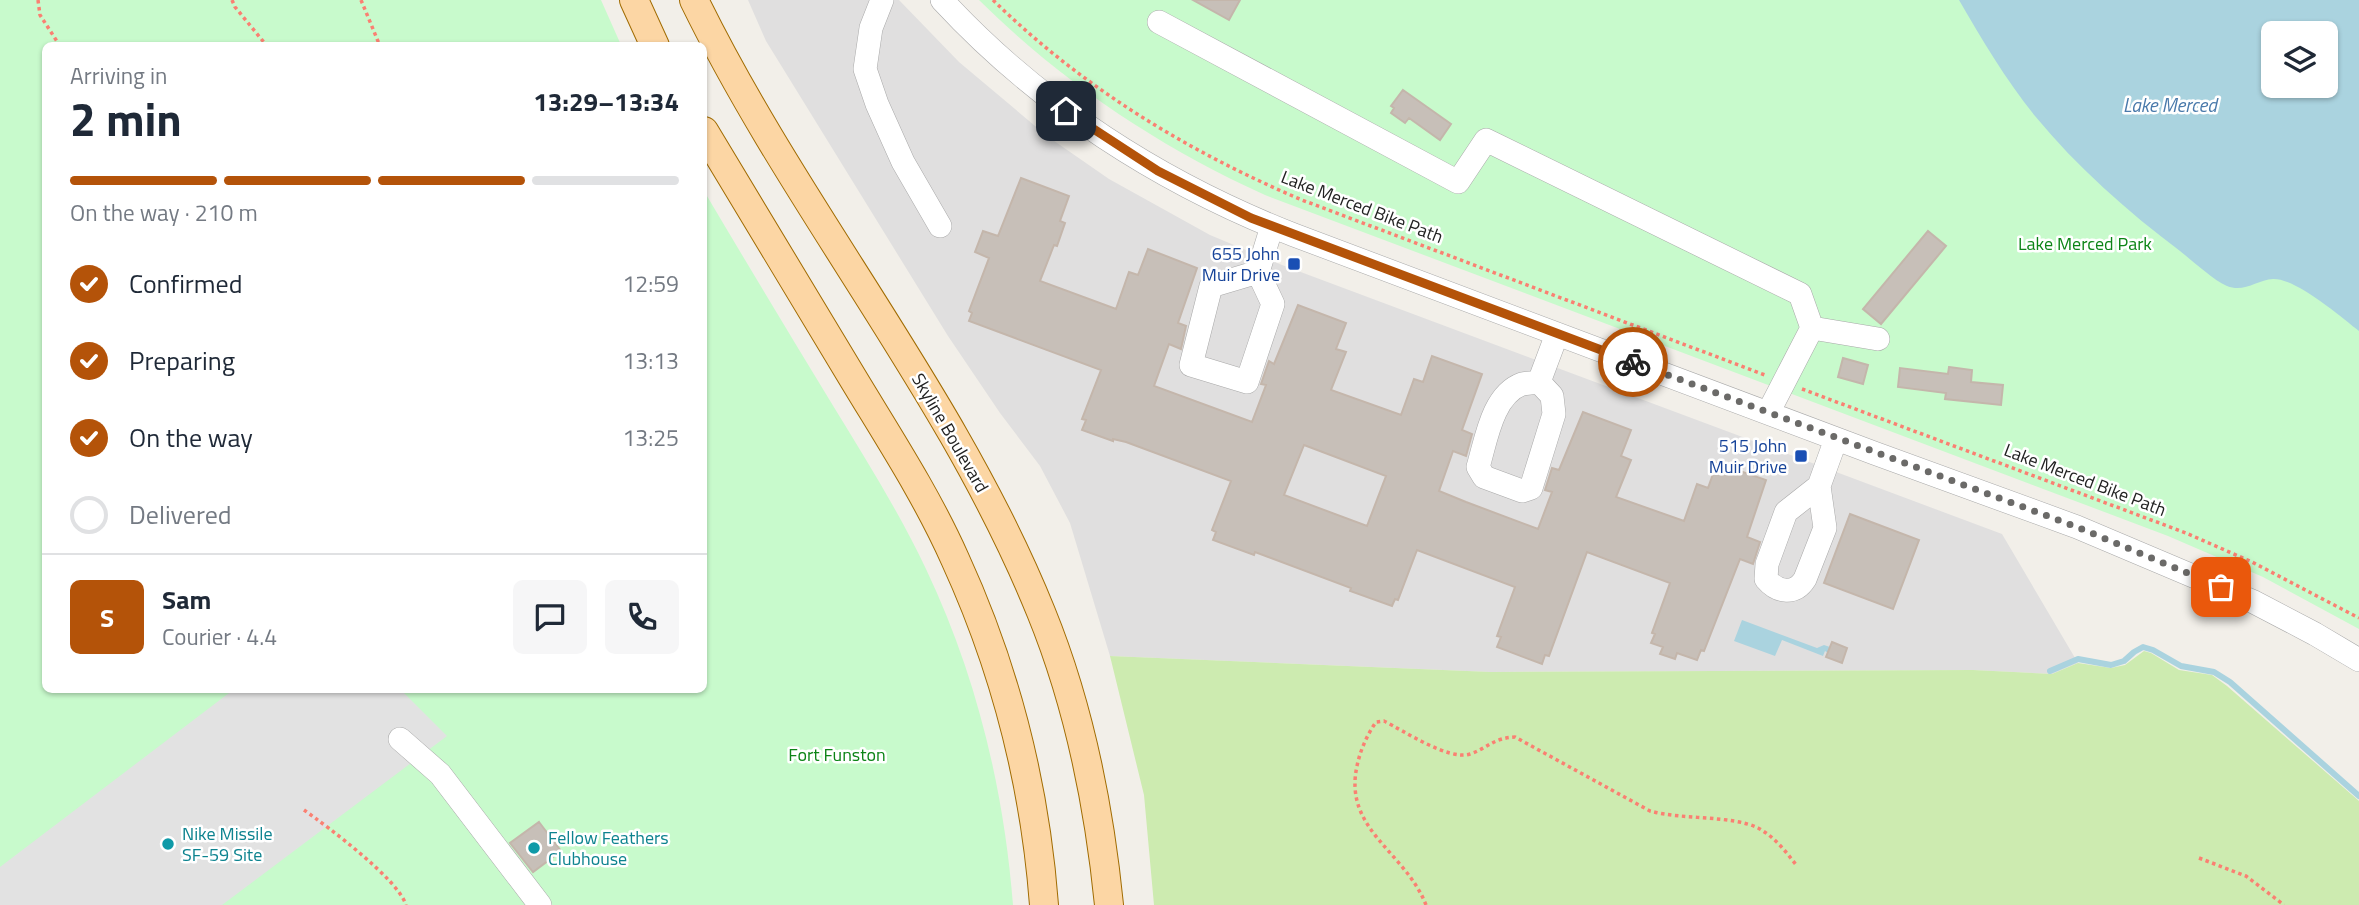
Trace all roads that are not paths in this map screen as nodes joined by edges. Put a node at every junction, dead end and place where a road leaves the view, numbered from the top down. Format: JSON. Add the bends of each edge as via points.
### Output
{"nodes":[{"id":1,"x":634,"y":0,"type":"edge"},
{"id":2,"x":694,"y":0,"type":"edge"},
{"id":3,"x":882,"y":0,"type":"edge"},
{"id":4,"x":942,"y":0,"type":"edge"},
{"id":5,"x":1159,"y":22,"type":"dead end"},
{"id":6,"x":653,"y":42,"type":"edge"},
{"id":7,"x":707,"y":136,"type":"edge"},
{"id":8,"x":940,"y":226,"type":"dead end"},
{"id":9,"x":1272,"y":226,"type":"junction"},
{"id":10,"x":1258,"y":272,"type":"junction"},
{"id":11,"x":1812,"y":328,"type":"junction"},
{"id":12,"x":1557,"y":334,"type":"junction"},
{"id":13,"x":1878,"y":339,"type":"dead end"},
{"id":14,"x":1539,"y":382,"type":"junction"},
{"id":15,"x":1768,"y":413,"type":"junction"},
{"id":16,"x":1836,"y":439,"type":"junction"},
{"id":17,"x":1819,"y":486,"type":"dead end"},
{"id":18,"x":2359,"y":660,"type":"edge"},
{"id":19,"x":400,"y":739,"type":"dead end"},
{"id":20,"x":540,"y":905,"type":"edge"},
{"id":21,"x":1044,"y":905,"type":"edge"},
{"id":22,"x":1109,"y":905,"type":"edge"}],
"edges":[{"from":1,"to":6,"type":"main road"},
{"from":2,"to":22,"type":"main road","name":"Skyline Boulevard","via":[[765,128],[960,447],[1016,554],[1042,614],[1081,735],[1099,822]]},
{"from":3,"to":8,"type":"street","via":[[865,69],[903,162]]},
{"from":4,"to":9,"type":"street","via":[[1009,65],[1096,132],[1191,190]]},
{"from":5,"to":11,"type":"street","via":[[1458,182],[1486,140],[1800,294]]},
{"from":7,"to":21,"type":"main road","via":[[918,487],[956,559],[1011,710],[1034,819]]},
{"from":9,"to":10,"type":"street"},
{"from":9,"to":12,"type":"street"},
{"from":10,"to":10,"type":"street","via":[[1211,286],[1191,365],[1248,382],[1273,304]]},
{"from":11,"to":13,"type":"street"},
{"from":11,"to":15,"type":"street"},
{"from":12,"to":14,"type":"street"},
{"from":12,"to":15,"type":"street"},
{"from":14,"to":14,"type":"street","via":[[1521,384],[1505,395],[1478,467],[1484,477],[1522,491],[1531,488],[1554,414],[1552,396]]},
{"from":15,"to":16,"type":"street"},
{"from":16,"to":17,"type":"street"},
{"from":16,"to":18,"type":"street","via":[[2077,527],[2190,574],[2283,616]]},
{"from":19,"to":20,"type":"street","via":[[440,774]]}]}
